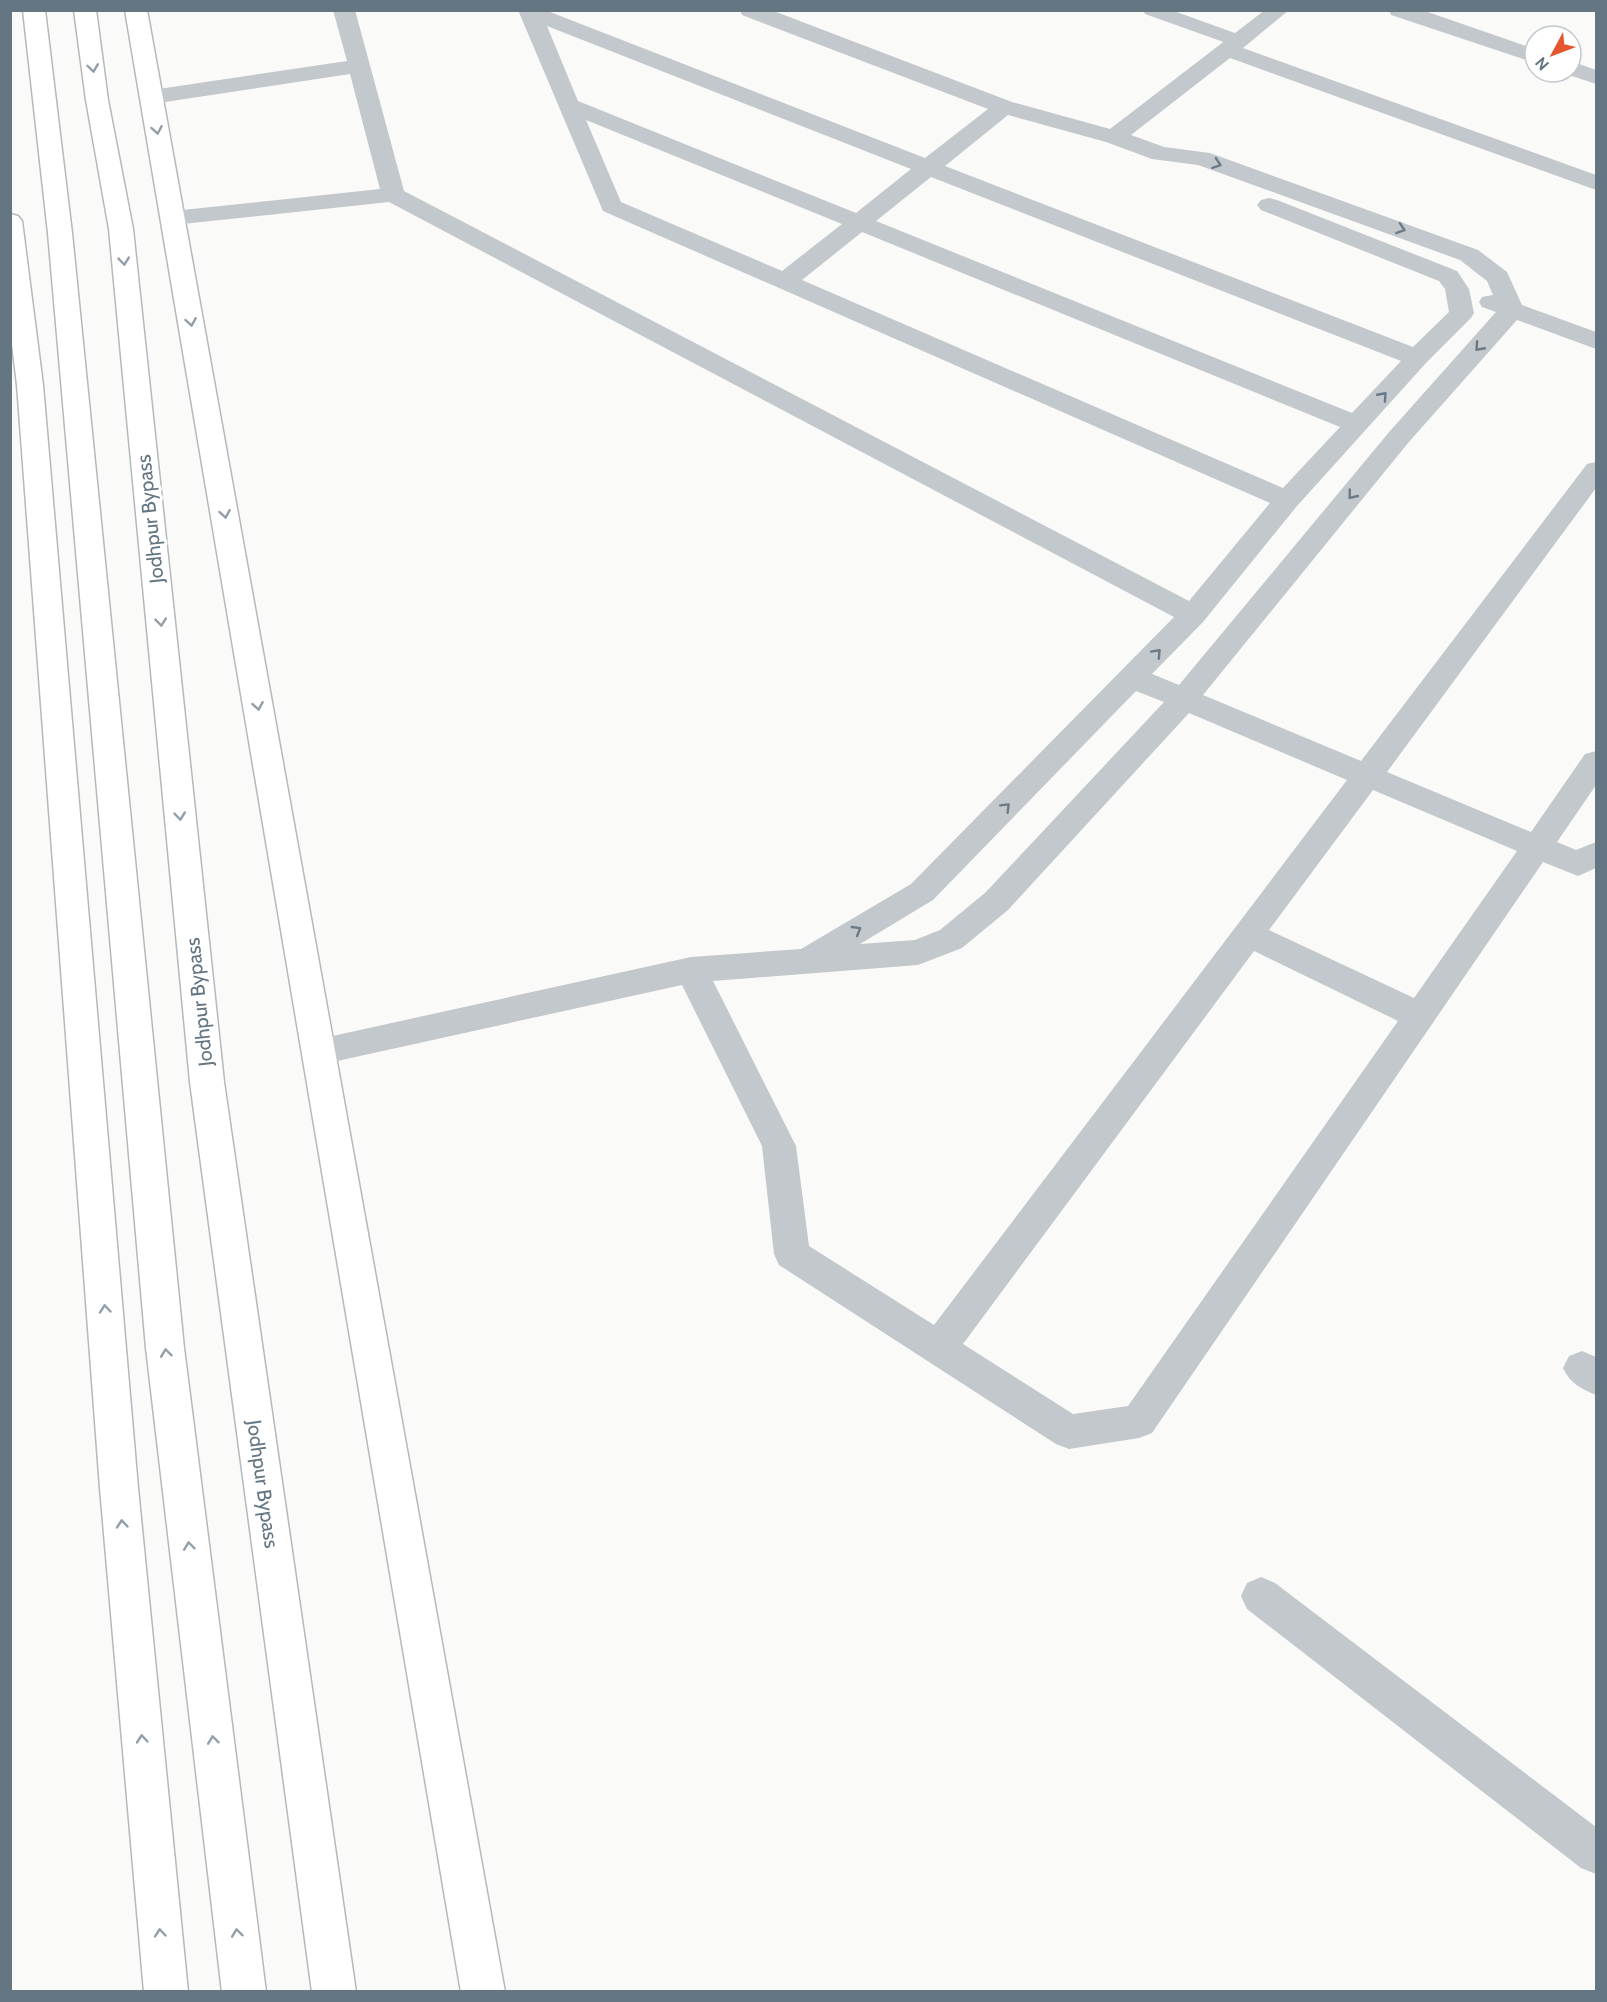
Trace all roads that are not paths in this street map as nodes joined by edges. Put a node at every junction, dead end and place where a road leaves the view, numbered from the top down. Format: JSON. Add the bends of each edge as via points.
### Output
{"nodes":[{"id":1,"x":34,"y":10,"type":"edge"},
{"id":2,"x":85,"y":10,"type":"edge"},
{"id":3,"x":136,"y":10,"type":"edge"},
{"id":4,"x":344,"y":10,"type":"edge"},
{"id":5,"x":750,"y":10,"type":"edge"},
{"id":6,"x":1152,"y":10,"type":"edge"},
{"id":7,"x":1279,"y":10,"type":"edge"},
{"id":8,"x":1399,"y":10,"type":"edge"},
{"id":9,"x":530,"y":11,"type":"edge"},
{"id":10,"x":1233,"y":46,"type":"junction"},
{"id":11,"x":1523,"y":52,"type":"edge"},
{"id":12,"x":359,"y":66,"type":"junction"},
{"id":13,"x":152,"y":98,"type":"junction"},
{"id":14,"x":569,"y":105,"type":"junction"},
{"id":15,"x":1004,"y":107,"type":"junction"},
{"id":16,"x":1114,"y":137,"type":"junction"},
{"id":17,"x":1160,"y":154,"type":"junction"},
{"id":18,"x":927,"y":167,"type":"junction"},
{"id":19,"x":1596,"y":183,"type":"edge"},
{"id":20,"x":393,"y":195,"type":"junction"},
{"id":21,"x":173,"y":218,"type":"junction"},
{"id":22,"x":10,"y":221,"type":"edge"},
{"id":23,"x":858,"y":223,"type":"junction"},
{"id":24,"x":784,"y":281,"type":"junction"},
{"id":25,"x":1457,"y":289,"type":"junction"},
{"id":26,"x":1512,"y":310,"type":"junction"},
{"id":27,"x":1596,"y":342,"type":"edge"},
{"id":28,"x":1417,"y":358,"type":"junction"},
{"id":29,"x":1358,"y":424,"type":"junction"},
{"id":30,"x":1596,"y":470,"type":"edge"},
{"id":31,"x":1287,"y":500,"type":"junction"},
{"id":32,"x":1193,"y":615,"type":"junction"},
{"id":33,"x":1134,"y":678,"type":"junction"},
{"id":34,"x":1184,"y":699,"type":"junction"},
{"id":35,"x":1596,"y":762,"type":"edge"},
{"id":36,"x":1368,"y":776,"type":"junction"},
{"id":37,"x":1537,"y":847,"type":"junction"},
{"id":38,"x":1596,"y":854,"type":"edge"},
{"id":39,"x":1248,"y":935,"type":"junction"},
{"id":40,"x":806,"y":960,"type":"junction"},
{"id":41,"x":691,"y":970,"type":"junction"},
{"id":42,"x":1420,"y":1016,"type":"junction"},
{"id":43,"x":319,"y":1052,"type":"junction"},
{"id":44,"x":938,"y":1348,"type":"junction"},
{"id":45,"x":1261,"y":1596,"type":"dead end"},
{"id":46,"x":1596,"y":1853,"type":"edge"},
{"id":47,"x":166,"y":1992,"type":"edge"},
{"id":48,"x":244,"y":1992,"type":"edge"},
{"id":49,"x":334,"y":1992,"type":"edge"},
{"id":50,"x":483,"y":1992,"type":"edge"}],
"edges":[{"from":48,"to":1,"type":"highway","one_way":true,"via":[[165,1348],[61,245]]},
{"from":2,"to":49,"type":"highway","name":"Jodhpur Bypass","one_way":true,"via":[[121,229],[207,1082]]},
{"from":3,"to":13,"type":"highway"},
{"from":4,"to":12,"type":"street"},
{"from":5,"to":15,"type":"street"},
{"from":6,"to":10,"type":"lane"},
{"from":7,"to":10,"type":"street"},
{"from":8,"to":11,"type":"street"},
{"from":9,"to":14,"type":"street"},
{"from":9,"to":18,"type":"street"},
{"from":10,"to":16,"type":"street"},
{"from":10,"to":19,"type":"street"},
{"from":12,"to":13,"type":"street"},
{"from":12,"to":20,"type":"street"},
{"from":13,"to":21,"type":"highway","one_way":true},
{"from":14,"to":23,"type":"street"},
{"from":14,"to":24,"type":"street","via":[[611,206]]},
{"from":15,"to":16,"type":"street"},
{"from":15,"to":18,"type":"street"},
{"from":16,"to":17,"type":"street"},
{"from":17,"to":25,"type":"street","via":[[1183,171],[1448,276]]},
{"from":17,"to":26,"type":"street","one_way":true,"via":[[1202,158],[1468,255],[1498,277]]},
{"from":18,"to":23,"type":"street"},
{"from":18,"to":28,"type":"street"},
{"from":20,"to":21,"type":"street"},
{"from":20,"to":32,"type":"street"},
{"from":21,"to":43,"type":"highway","one_way":true},
{"from":47,"to":22,"type":"highway","one_way":true,"via":[[118,1476],[30,385]]},
{"from":23,"to":24,"type":"street"},
{"from":23,"to":29,"type":"street"},
{"from":24,"to":31,"type":"street"},
{"from":25,"to":26,"type":"street"},
{"from":25,"to":28,"type":"street","via":[[1462,313]]},
{"from":26,"to":27,"type":"street"},
{"from":26,"to":34,"type":"street","one_way":true,"via":[[1399,437]]},
{"from":29,"to":28,"type":"street","one_way":true},
{"from":29,"to":31,"type":"street"},
{"from":30,"to":36,"type":"street"},
{"from":31,"to":32,"type":"street"},
{"from":33,"to":32,"type":"street","one_way":true},
{"from":33,"to":34,"type":"street"},
{"from":40,"to":33,"type":"street","one_way":true,"via":[[922,892]]},
{"from":34,"to":36,"type":"street"},
{"from":34,"to":40,"type":"street","via":[[997,901],[951,939],[918,952]]},
{"from":35,"to":37,"type":"street"},
{"from":36,"to":37,"type":"street"},
{"from":36,"to":39,"type":"street"},
{"from":37,"to":38,"type":"street","via":[[1578,864]]},
{"from":37,"to":42,"type":"street"},
{"from":39,"to":42,"type":"street"},
{"from":39,"to":44,"type":"street"},
{"from":40,"to":41,"type":"street"},
{"from":41,"to":43,"type":"street"},
{"from":41,"to":44,"type":"street","via":[[779,1146],[792,1254]]},
{"from":42,"to":44,"type":"street","via":[[1139,1420],[1069,1432]]},
{"from":43,"to":50,"type":"highway"},
{"from":45,"to":46,"type":"street"}]}
